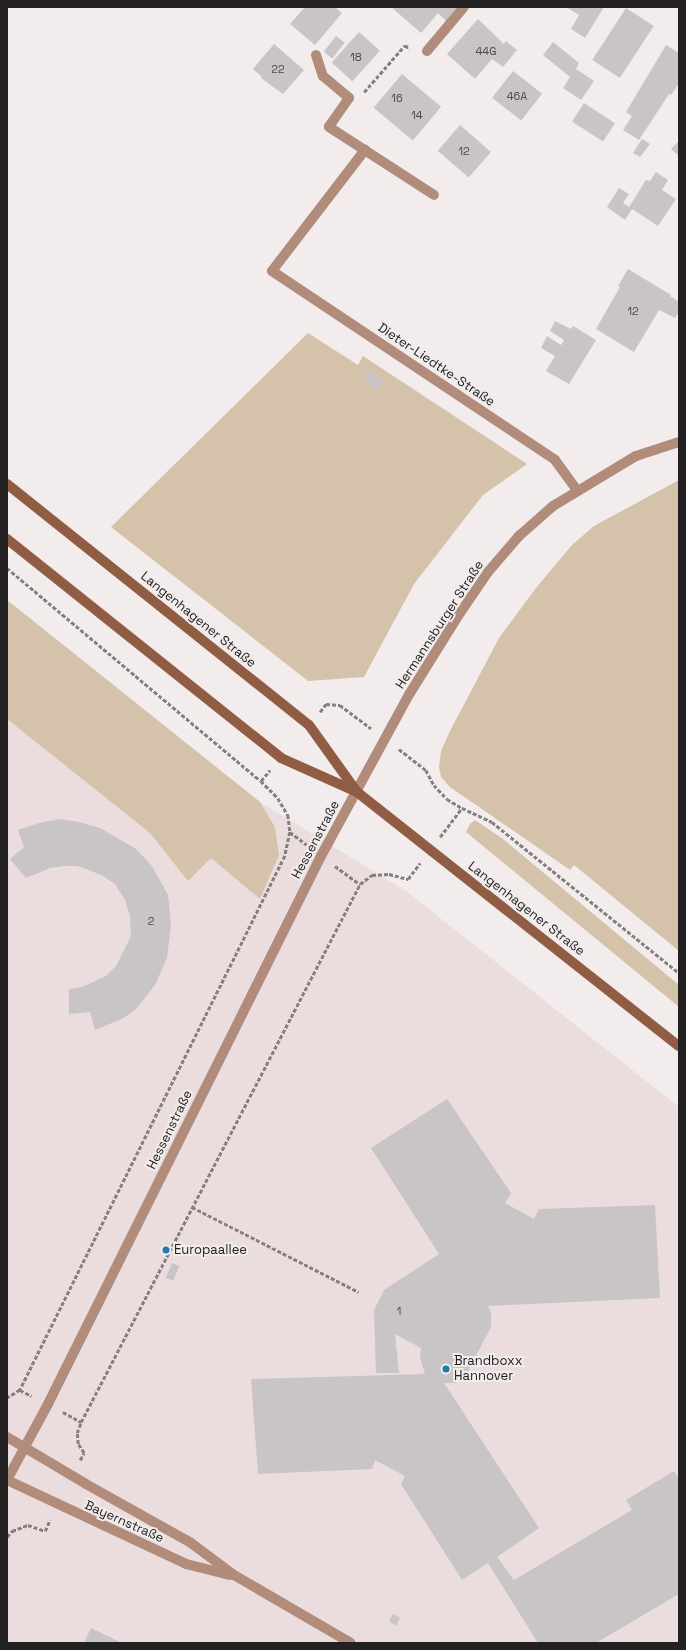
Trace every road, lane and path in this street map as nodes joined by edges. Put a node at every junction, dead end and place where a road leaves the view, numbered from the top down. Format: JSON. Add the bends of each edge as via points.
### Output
{"nodes":[{"id":1,"x":464,"y":7,"type":"edge"},
{"id":2,"x":427,"y":51,"type":"joint"},
{"id":3,"x":316,"y":55,"type":"dead end"},
{"id":4,"x":350,"y":98,"type":"junction"},
{"id":5,"x":365,"y":150,"type":"junction"},
{"id":6,"x":434,"y":195,"type":"dead end"},
{"id":7,"x":679,"y":442,"type":"edge"},
{"id":8,"x":7,"y":484,"type":"edge"},
{"id":9,"x":577,"y":490,"type":"junction"},
{"id":10,"x":7,"y":539,"type":"edge"},
{"id":11,"x":7,"y":568,"type":"edge"},
{"id":12,"x":326,"y":704,"type":"dead end"},
{"id":13,"x":340,"y":705,"type":"dead end"},
{"id":14,"x":426,"y":770,"type":"dead end"},
{"id":15,"x":357,"y":792,"type":"junction"},
{"id":16,"x":408,"y":879,"type":"dead end"},
{"id":17,"x":679,"y":973,"type":"edge"},
{"id":18,"x":679,"y":1046,"type":"edge"},
{"id":19,"x":192,"y":1207,"type":"junction"},
{"id":20,"x":359,"y":1292,"type":"dead end"},
{"id":21,"x":7,"y":1398,"type":"edge"},
{"id":22,"x":7,"y":1437,"type":"edge"},
{"id":23,"x":25,"y":1448,"type":"junction"},
{"id":24,"x":84,"y":1453,"type":"dead end"},
{"id":25,"x":7,"y":1480,"type":"edge"},
{"id":26,"x":45,"y":1531,"type":"dead end"},
{"id":27,"x":7,"y":1538,"type":"edge"},
{"id":28,"x":234,"y":1575,"type":"junction"},
{"id":29,"x":351,"y":1643,"type":"edge"}],
"edges":[{"from":1,"to":2,"type":"street"},
{"from":2,"to":4,"type":"path","via":[[421,58],[405,45],[358,98]]},
{"from":3,"to":4,"type":"street","via":[[323,76]]},
{"from":4,"to":5,"type":"street","via":[[329,127]]},
{"from":5,"to":6,"type":"street"},
{"from":5,"to":9,"type":"street","name":"Dieter-Liedtke-Straße","via":[[272,272],[555,460]]},
{"from":7,"to":9,"type":"street","name":"Hermannsburger Straße","via":[[636,456]]},
{"from":8,"to":15,"type":"main road","name":"Langenhagener Straße","via":[[309,725]]},
{"from":9,"to":15,"type":"street","name":"Hermannsburger Straße","via":[[553,506],[519,536],[488,572],[410,693]]},
{"from":10,"to":15,"type":"main road","name":"Langenhagener Straße","via":[[281,758]]},
{"from":11,"to":21,"type":"path","via":[[272,792],[288,815],[290,832],[284,856],[20,1390]]},
{"from":12,"to":13,"type":"path"},
{"from":14,"to":17,"type":"path","via":[[434,785],[447,799],[492,822]]},
{"from":15,"to":18,"type":"main road","name":"Langenhagener Straße"},
{"from":15,"to":23,"type":"street","name":"Hessenstraße","via":[[321,856]]},
{"from":16,"to":19,"type":"path","via":[[389,874],[372,875],[360,884]]},
{"from":19,"to":20,"type":"path"},
{"from":19,"to":24,"type":"path","via":[[81,1422],[77,1433],[78,1444]]},
{"from":22,"to":23,"type":"street"},
{"from":23,"to":25,"type":"street","name":"Hessenstraße"},
{"from":23,"to":28,"type":"street","name":"Bayernstraße","via":[[192,1543]]},
{"from":25,"to":28,"type":"street","name":"Bayernstraße","via":[[186,1564]]},
{"from":26,"to":27,"type":"path","via":[[28,1525],[12,1531]]},
{"from":28,"to":29,"type":"street","name":"Bayernstraße"}]}
